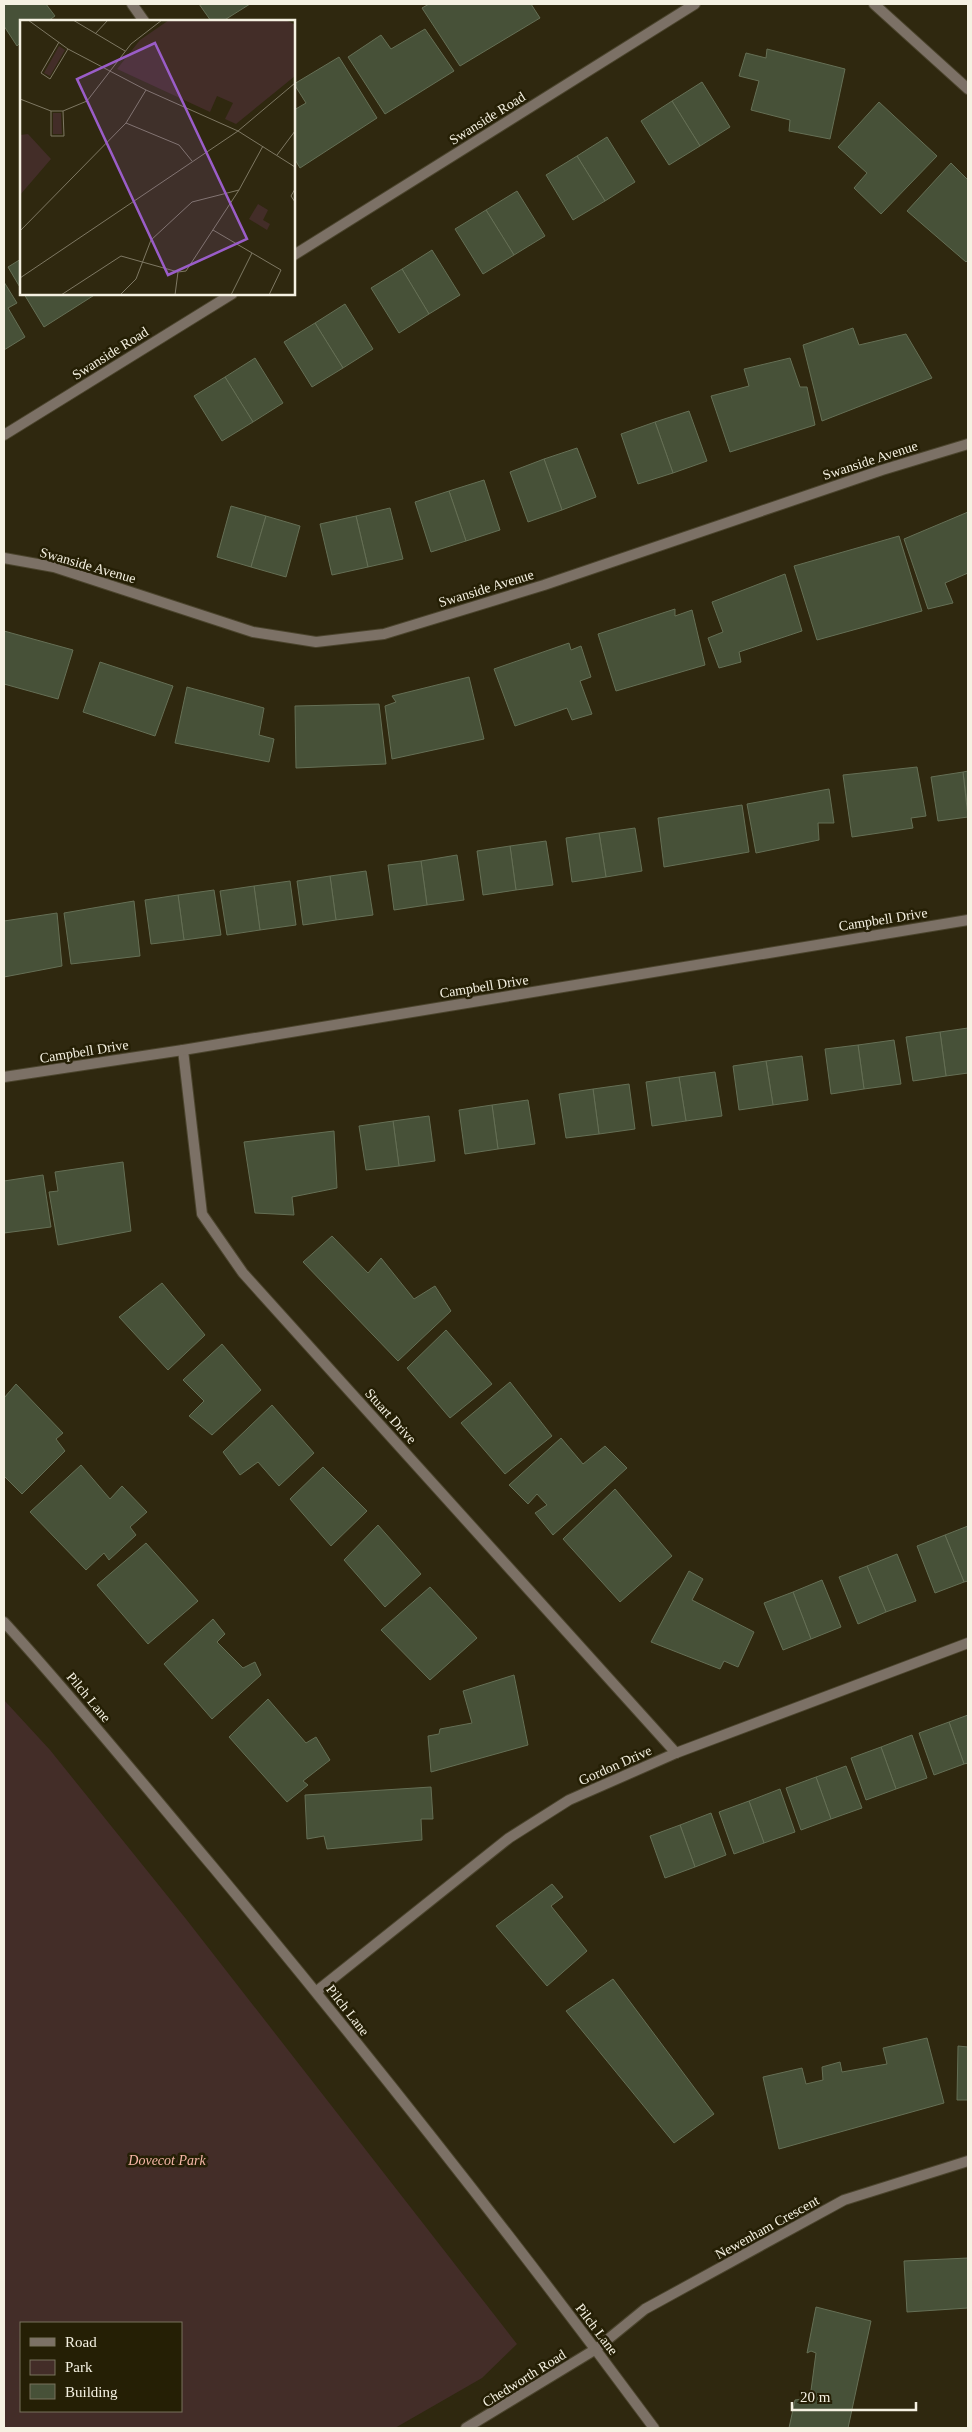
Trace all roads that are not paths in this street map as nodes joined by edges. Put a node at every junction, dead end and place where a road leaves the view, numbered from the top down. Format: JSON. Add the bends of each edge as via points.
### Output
{"nodes":[{"id":1,"x":132,"y":4,"type":"edge"},
{"id":2,"x":696,"y":4,"type":"edge"},
{"id":3,"x":874,"y":4,"type":"edge"},
{"id":4,"x":143,"y":20,"type":"edge"},
{"id":5,"x":968,"y":89,"type":"edge"},
{"id":6,"x":296,"y":250,"type":"edge"},
{"id":7,"x":230,"y":295,"type":"edge"},
{"id":8,"x":4,"y":435,"type":"edge"},
{"id":9,"x":968,"y":444,"type":"edge"},
{"id":10,"x":4,"y":558,"type":"edge"},
{"id":11,"x":968,"y":920,"type":"edge"},
{"id":12,"x":183,"y":1050,"type":"junction"},
{"id":13,"x":4,"y":1077,"type":"edge"},
{"id":14,"x":4,"y":1622,"type":"edge"},
{"id":15,"x":968,"y":1643,"type":"edge"},
{"id":16,"x":676,"y":1753,"type":"junction"},
{"id":17,"x":316,"y":1992,"type":"junction"},
{"id":18,"x":968,"y":2161,"type":"edge"},
{"id":19,"x":596,"y":2349,"type":"junction"},
{"id":20,"x":466,"y":2428,"type":"edge"},
{"id":21,"x":654,"y":2428,"type":"edge"}],
"edges":[{"from":1,"to":4,"type":"street"},
{"from":2,"to":6,"type":"street","name":"Swanside Road"},
{"from":3,"to":5,"type":"street"},
{"from":7,"to":8,"type":"street","name":"Swanside Road"},
{"from":9,"to":10,"type":"street","name":"Swanside Avenue","via":[[544,585],[384,634],[316,642],[253,632],[63,569]]},
{"from":11,"to":12,"type":"street","name":"Campbell Drive"},
{"from":12,"to":13,"type":"street","name":"Campbell Drive"},
{"from":12,"to":16,"type":"street","name":"Stuart Drive","via":[[202,1214],[243,1272]]},
{"from":14,"to":17,"type":"street","name":"Pilch Lane","via":[[56,1678]]},
{"from":15,"to":16,"type":"street","name":"Gordon Drive"},
{"from":16,"to":17,"type":"street","name":"Gordon Drive","via":[[569,1800],[509,1838]]},
{"from":17,"to":19,"type":"street","name":"Pilch Lane"},
{"from":18,"to":19,"type":"street","name":"Newenham Crescent","via":[[844,2200],[645,2310]]},
{"from":19,"to":20,"type":"street","name":"Chedworth Road"},
{"from":19,"to":21,"type":"street","name":"Pilch Lane"}]}
